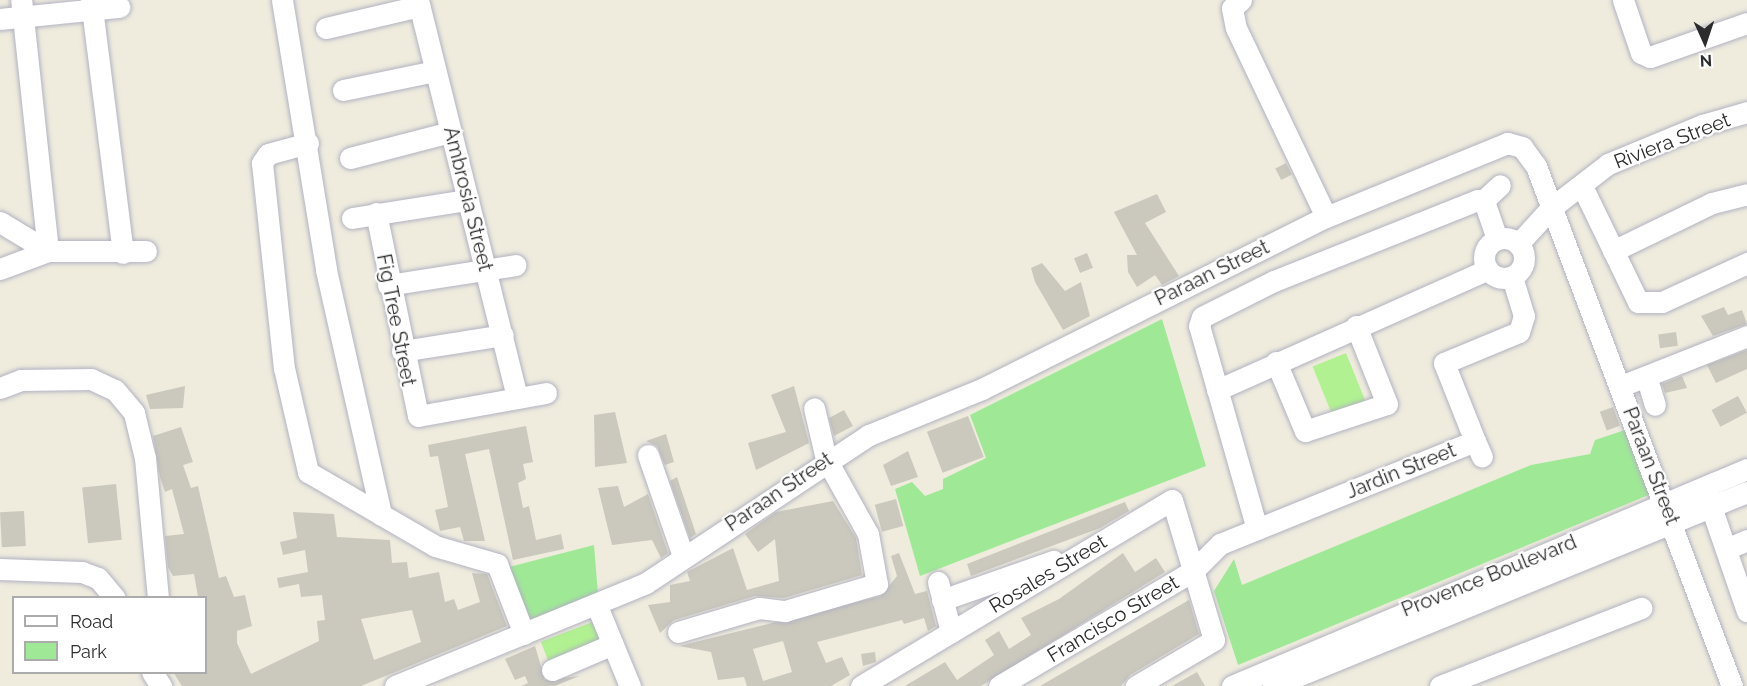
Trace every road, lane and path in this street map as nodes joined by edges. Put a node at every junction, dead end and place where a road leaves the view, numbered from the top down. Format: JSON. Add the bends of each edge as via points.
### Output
{"nodes":[{"id":1,"x":282,"y":0,"type":"edge"},
{"id":2,"x":1241,"y":0,"type":"edge"},
{"id":3,"x":1623,"y":0,"type":"edge"},
{"id":4,"x":419,"y":3,"type":"edge"},
{"id":5,"x":92,"y":5,"type":"edge"},
{"id":6,"x":119,"y":7,"type":"dead end"},
{"id":7,"x":21,"y":9,"type":"edge"},
{"id":8,"x":0,"y":19,"type":"edge"},
{"id":9,"x":1747,"y":23,"type":"edge"},
{"id":10,"x":326,"y":28,"type":"dead end"},
{"id":11,"x":435,"y":71,"type":"junction"},
{"id":12,"x":343,"y":90,"type":"dead end"},
{"id":13,"x":1747,"y":112,"type":"edge"},
{"id":14,"x":450,"y":132,"type":"junction"},
{"id":15,"x":308,"y":143,"type":"junction"},
{"id":16,"x":350,"y":158,"type":"dead end"},
{"id":17,"x":1500,"y":185,"type":"dead end"},
{"id":18,"x":1582,"y":186,"type":"junction"},
{"id":19,"x":1747,"y":194,"type":"edge"},
{"id":20,"x":466,"y":200,"type":"junction"},
{"id":21,"x":1483,"y":201,"type":"junction"},
{"id":22,"x":1551,"y":208,"type":"junction"},
{"id":23,"x":376,"y":213,"type":"junction"},
{"id":24,"x":1326,"y":217,"type":"junction"},
{"id":25,"x":351,"y":218,"type":"dead end"},
{"id":26,"x":0,"y":222,"type":"edge"},
{"id":27,"x":1497,"y":239,"type":"junction"},
{"id":28,"x":1518,"y":244,"type":"junction"},
{"id":29,"x":146,"y":251,"type":"dead end"},
{"id":30,"x":1613,"y":251,"type":"junction"},
{"id":31,"x":48,"y":252,"type":"junction"},
{"id":32,"x":123,"y":253,"type":"junction"},
{"id":33,"x":1747,"y":263,"type":"edge"},
{"id":34,"x":515,"y":266,"type":"dead end"},
{"id":35,"x":0,"y":269,"type":"edge"},
{"id":36,"x":1487,"y":270,"type":"junction"},
{"id":37,"x":486,"y":272,"type":"junction"},
{"id":38,"x":1512,"y":277,"type":"junction"},
{"id":39,"x":388,"y":285,"type":"junction"},
{"id":40,"x":1356,"y":326,"type":"junction"},
{"id":41,"x":503,"y":335,"type":"junction"},
{"id":42,"x":1747,"y":336,"type":"edge"},
{"id":43,"x":402,"y":351,"type":"junction"},
{"id":44,"x":1276,"y":362,"type":"junction"},
{"id":45,"x":1647,"y":380,"type":"junction"},
{"id":46,"x":1621,"y":386,"type":"junction"},
{"id":47,"x":0,"y":388,"type":"edge"},
{"id":48,"x":1217,"y":390,"type":"junction"},
{"id":49,"x":546,"y":393,"type":"dead end"},
{"id":50,"x":517,"y":398,"type":"junction"},
{"id":51,"x":1655,"y":405,"type":"dead end"},
{"id":52,"x":814,"y":408,"type":"dead end"},
{"id":53,"x":648,"y":455,"type":"dead end"},
{"id":54,"x":826,"y":459,"type":"junction"},
{"id":55,"x":1747,"y":469,"type":"edge"},
{"id":56,"x":1747,"y":492,"type":"edge"},
{"id":57,"x":1708,"y":497,"type":"junction"},
{"id":58,"x":1669,"y":512,"type":"junction"},
{"id":59,"x":381,"y":515,"type":"junction"},
{"id":60,"x":1257,"y":530,"type":"junction"},
{"id":61,"x":1747,"y":540,"type":"edge"},
{"id":62,"x":1220,"y":544,"type":"joint"},
{"id":63,"x":1096,"y":546,"type":"junction"},
{"id":64,"x":1726,"y":549,"type":"junction"},
{"id":65,"x":683,"y":556,"type":"junction"},
{"id":66,"x":0,"y":569,"type":"edge"},
{"id":67,"x":1194,"y":570,"type":"junction"},
{"id":68,"x":114,"y":596,"type":"edge"},
{"id":69,"x":158,"y":596,"type":"edge"},
{"id":70,"x":597,"y":606,"type":"junction"},
{"id":71,"x":1641,"y":608,"type":"dead end"},
{"id":72,"x":1747,"y":611,"type":"edge"},
{"id":73,"x":678,"y":632,"type":"dead end"},
{"id":74,"x":951,"y":632,"type":"junction"},
{"id":75,"x":524,"y":634,"type":"junction"},
{"id":76,"x":613,"y":645,"type":"junction"},
{"id":77,"x":552,"y":670,"type":"dead end"},
{"id":78,"x":1260,"y":679,"type":"edge"},
{"id":79,"x":395,"y":686,"type":"edge"},
{"id":80,"x":630,"y":686,"type":"edge"},
{"id":81,"x":861,"y":686,"type":"edge"},
{"id":82,"x":999,"y":686,"type":"edge"},
{"id":83,"x":1136,"y":686,"type":"edge"},
{"id":84,"x":1232,"y":686,"type":"edge"},
{"id":85,"x":1273,"y":686,"type":"edge"},
{"id":86,"x":1440,"y":686,"type":"edge"},
{"id":87,"x":1732,"y":686,"type":"edge"}],
"edges":[{"from":1,"to":15,"type":"street"},
{"from":2,"to":24,"type":"street","via":[[1232,8],[1236,28]]},
{"from":3,"to":9,"type":"street","via":[[1641,53],[1650,57]]},
{"from":4,"to":10,"type":"street"},
{"from":4,"to":11,"type":"street","name":"Ambrosia Street"},
{"from":5,"to":6,"type":"street"},
{"from":5,"to":7,"type":"street"},
{"from":5,"to":32,"type":"street"},
{"from":7,"to":8,"type":"street"},
{"from":7,"to":31,"type":"street"},
{"from":11,"to":12,"type":"street"},
{"from":11,"to":14,"type":"street","name":"Ambrosia Street"},
{"from":13,"to":18,"type":"street","name":"Riviera Street","via":[[1605,157]]},
{"from":14,"to":16,"type":"street"},
{"from":14,"to":20,"type":"street","name":"Ambrosia Street"},
{"from":15,"to":59,"type":"street","via":[[327,270]]},
{"from":15,"to":59,"type":"street","via":[[268,154],[262,164],[284,368],[308,472]]},
{"from":17,"to":21,"type":"street"},
{"from":18,"to":22,"type":"street","name":"Riviera Street"},
{"from":18,"to":30,"type":"street"},
{"from":19,"to":30,"type":"street","via":[[1712,203]]},
{"from":20,"to":23,"type":"street"},
{"from":20,"to":37,"type":"street","name":"Ambrosia Street"},
{"from":21,"to":27,"type":"street"},
{"from":21,"to":48,"type":"street","via":[[1274,281],[1202,317],[1198,326]]},
{"from":22,"to":24,"type":"street","name":"Paraan Street","via":[[1530,156],[1507,143]]},
{"from":22,"to":28,"type":"street","name":"Riviera Street"},
{"from":22,"to":46,"type":"street","name":"Paraan Street"},
{"from":23,"to":25,"type":"street"},
{"from":23,"to":39,"type":"street","name":"Fig Tree Street"},
{"from":24,"to":54,"type":"street","name":"Paraan Street","via":[[992,384],[869,435]]},
{"from":26,"to":31,"type":"street"},
{"from":27,"to":28,"type":"street"},
{"from":27,"to":36,"type":"street","via":[[1484,252]]},
{"from":28,"to":38,"type":"street","via":[[1523,266]]},
{"from":29,"to":32,"type":"street"},
{"from":30,"to":33,"type":"street","via":[[1638,302],[1650,306]]},
{"from":31,"to":32,"type":"street"},
{"from":31,"to":35,"type":"street"},
{"from":34,"to":37,"type":"street"},
{"from":36,"to":38,"type":"street","via":[[1498,278]]},
{"from":36,"to":40,"type":"street"},
{"from":37,"to":39,"type":"street"},
{"from":37,"to":41,"type":"street","name":"Ambrosia Street"},
{"from":38,"to":60,"type":"street","name":"Jardin Street","via":[[1524,316],[1519,332],[1436,366],[1478,449]]},
{"from":39,"to":43,"type":"street","name":"Fig Tree Street"},
{"from":40,"to":44,"type":"street"},
{"from":40,"to":44,"type":"street","via":[[1387,404],[1305,431]]},
{"from":41,"to":43,"type":"street"},
{"from":41,"to":50,"type":"street","name":"Ambrosia Street"},
{"from":42,"to":45,"type":"street"},
{"from":43,"to":50,"type":"street","name":"Fig Tree Street","via":[[414,408],[427,418]]},
{"from":44,"to":48,"type":"street"},
{"from":45,"to":46,"type":"street"},
{"from":45,"to":51,"type":"street"},
{"from":46,"to":58,"type":"street","name":"Paraan Street"},
{"from":47,"to":69,"type":"street","via":[[21,380],[91,379],[115,390],[134,413],[145,458]]},
{"from":48,"to":60,"type":"street"},
{"from":49,"to":50,"type":"street"},
{"from":52,"to":54,"type":"street"},
{"from":53,"to":65,"type":"street"},
{"from":54,"to":65,"type":"street","name":"Paraan Street"},
{"from":54,"to":73,"type":"street","via":[[868,534],[877,584],[785,611],[759,608]]},
{"from":55,"to":57,"type":"street","name":"Provence Boulevard"},
{"from":56,"to":57,"type":"street","name":"Provence Boulevard"},
{"from":57,"to":58,"type":"street","name":"Provence Boulevard"},
{"from":57,"to":64,"type":"street"},
{"from":58,"to":78,"type":"street","name":"Provence Boulevard"},
{"from":58,"to":85,"type":"street","name":"Provence Boulevard"},
{"from":58,"to":87,"type":"street","name":"Paraan Street"},
{"from":59,"to":75,"type":"street","via":[[435,546],[497,564]]},
{"from":60,"to":62,"type":"street","name":"Jardin Street"},
{"from":61,"to":64,"type":"street"},
{"from":62,"to":67,"type":"street","name":"Francisco Street"},
{"from":63,"to":67,"type":"street","name":"Rosales Street","via":[[1171,495]]},
{"from":63,"to":74,"type":"street","name":"Rosales Street"},
{"from":63,"to":74,"type":"street","via":[[940,591]]},
{"from":64,"to":72,"type":"street"},
{"from":65,"to":70,"type":"street","name":"Paraan Street","via":[[646,583]]},
{"from":66,"to":68,"type":"street","via":[[82,572],[98,578]]},
{"from":67,"to":82,"type":"street","name":"Francisco Street"},
{"from":67,"to":83,"type":"street","name":"Rosales Street","via":[[1216,647]]},
{"from":70,"to":75,"type":"street","name":"Paraan Street"},
{"from":70,"to":76,"type":"street"},
{"from":71,"to":86,"type":"street"},
{"from":74,"to":81,"type":"street","name":"Rosales Street"},
{"from":75,"to":79,"type":"street","name":"Paraan Street"},
{"from":76,"to":77,"type":"street"},
{"from":76,"to":80,"type":"street"},
{"from":78,"to":84,"type":"street","name":"Provence Boulevard"}]}
